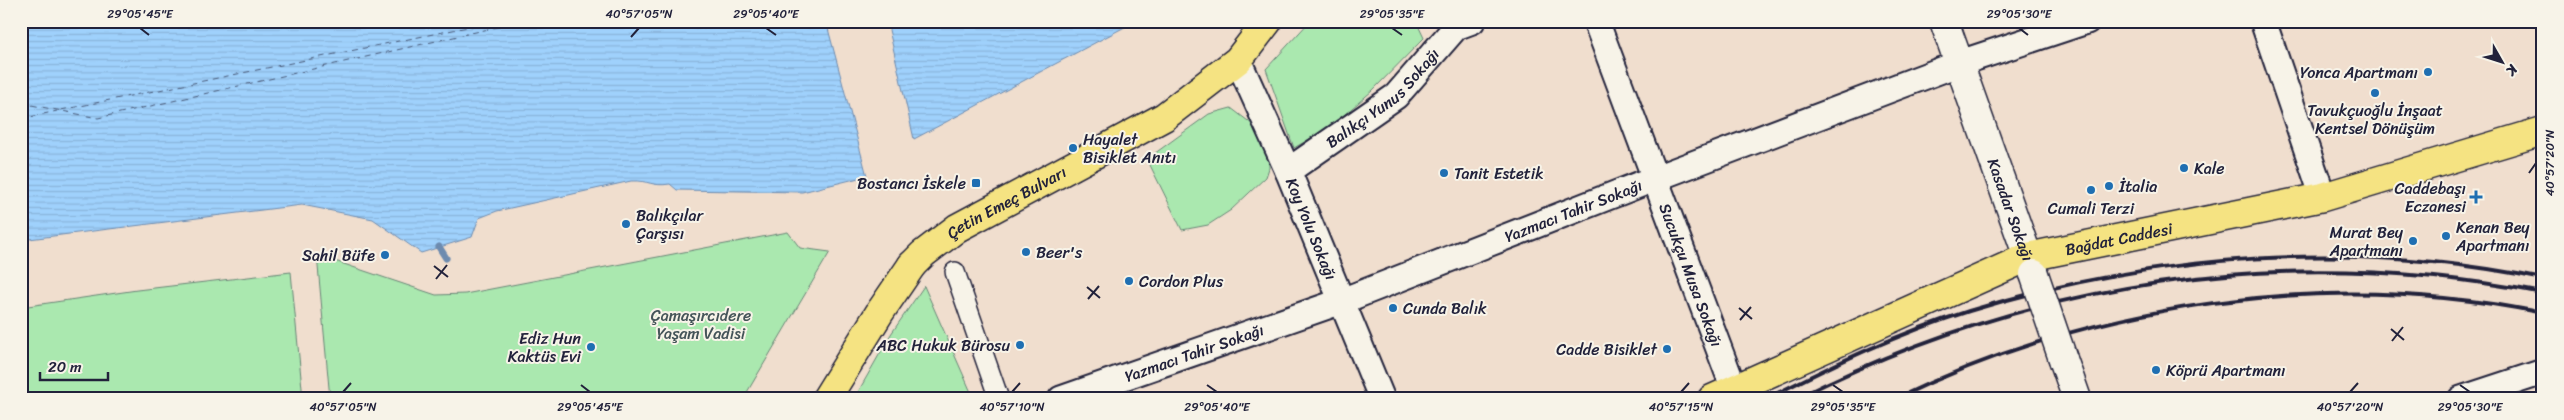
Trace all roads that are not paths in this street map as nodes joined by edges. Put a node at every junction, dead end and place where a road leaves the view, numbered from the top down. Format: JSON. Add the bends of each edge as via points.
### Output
{"nodes":[{"id":1,"x":1268,"y":21,"type":"edge"},
{"id":2,"x":1472,"y":21,"type":"edge"},
{"id":3,"x":1596,"y":21,"type":"edge"},
{"id":4,"x":1944,"y":21,"type":"edge"},
{"id":5,"x":2087,"y":21,"type":"edge"},
{"id":6,"x":2263,"y":21,"type":"edge"},
{"id":7,"x":1238,"y":60,"type":"junction"},
{"id":8,"x":1960,"y":62,"type":"junction"},
{"id":9,"x":2543,"y":131,"type":"edge"},
{"id":10,"x":1288,"y":171,"type":"junction"},
{"id":11,"x":1656,"y":178,"type":"junction"},
{"id":12,"x":2323,"y":197,"type":"junction"},
{"id":13,"x":2031,"y":266,"type":"junction"},
{"id":14,"x":955,"y":272,"type":"dead end"},
{"id":15,"x":1342,"y":301,"type":"junction"},
{"id":16,"x":2543,"y":372,"type":"edge"},
{"id":17,"x":1723,"y":394,"type":"edge"},
{"id":18,"x":826,"y":399,"type":"edge"},
{"id":19,"x":999,"y":399,"type":"edge"},
{"id":20,"x":1061,"y":399,"type":"edge"},
{"id":21,"x":1382,"y":399,"type":"edge"},
{"id":22,"x":2077,"y":399,"type":"edge"},
{"id":23,"x":2461,"y":399,"type":"edge"}],
"edges":[{"from":1,"to":7,"type":"main road","name":"Çetin Emeç Bulvarı"},
{"from":2,"to":10,"type":"street","name":"Balıkçı Yunus Sokağı","via":[[1456,27],[1396,96]]},
{"from":3,"to":11,"type":"street","name":"Sucukçu Musa Sokağı"},
{"from":4,"to":8,"type":"main road","name":"Kasadar Sokağı"},
{"from":5,"to":8,"type":"street","name":"Yazmacı Tahir Sokağı"},
{"from":6,"to":12,"type":"street"},
{"from":7,"to":10,"type":"street","name":"Koy Yolu Sokağı"},
{"from":7,"to":18,"type":"main road","name":"Çetin Emeç Bulvarı","via":[[1164,117],[957,228],[912,264]]},
{"from":8,"to":11,"type":"street","name":"Yazmacı Tahir Sokağı"},
{"from":8,"to":13,"type":"main road","name":"Kasadar Sokağı"},
{"from":9,"to":12,"type":"main road","name":"Bağdat Caddesi"},
{"from":10,"to":15,"type":"street","name":"Koy Yolu Sokağı"},
{"from":11,"to":15,"type":"street","name":"Yazmacı Tahir Sokağı"},
{"from":11,"to":17,"type":"street","name":"Sucukçu Musa Sokağı"},
{"from":12,"to":13,"type":"main road","name":"Bağdat Caddesi"},
{"from":13,"to":17,"type":"main road","name":"Bağdat Caddesi"},
{"from":13,"to":22,"type":"main road","name":"Kasadar Sokağı","bridge":true},
{"from":14,"to":19,"type":"street"},
{"from":15,"to":20,"type":"street","name":"Yazmacı Tahir Sokağı"},
{"from":15,"to":21,"type":"street","name":"Koy Yolu Sokağı"},
{"from":16,"to":23,"type":"street"}]}
